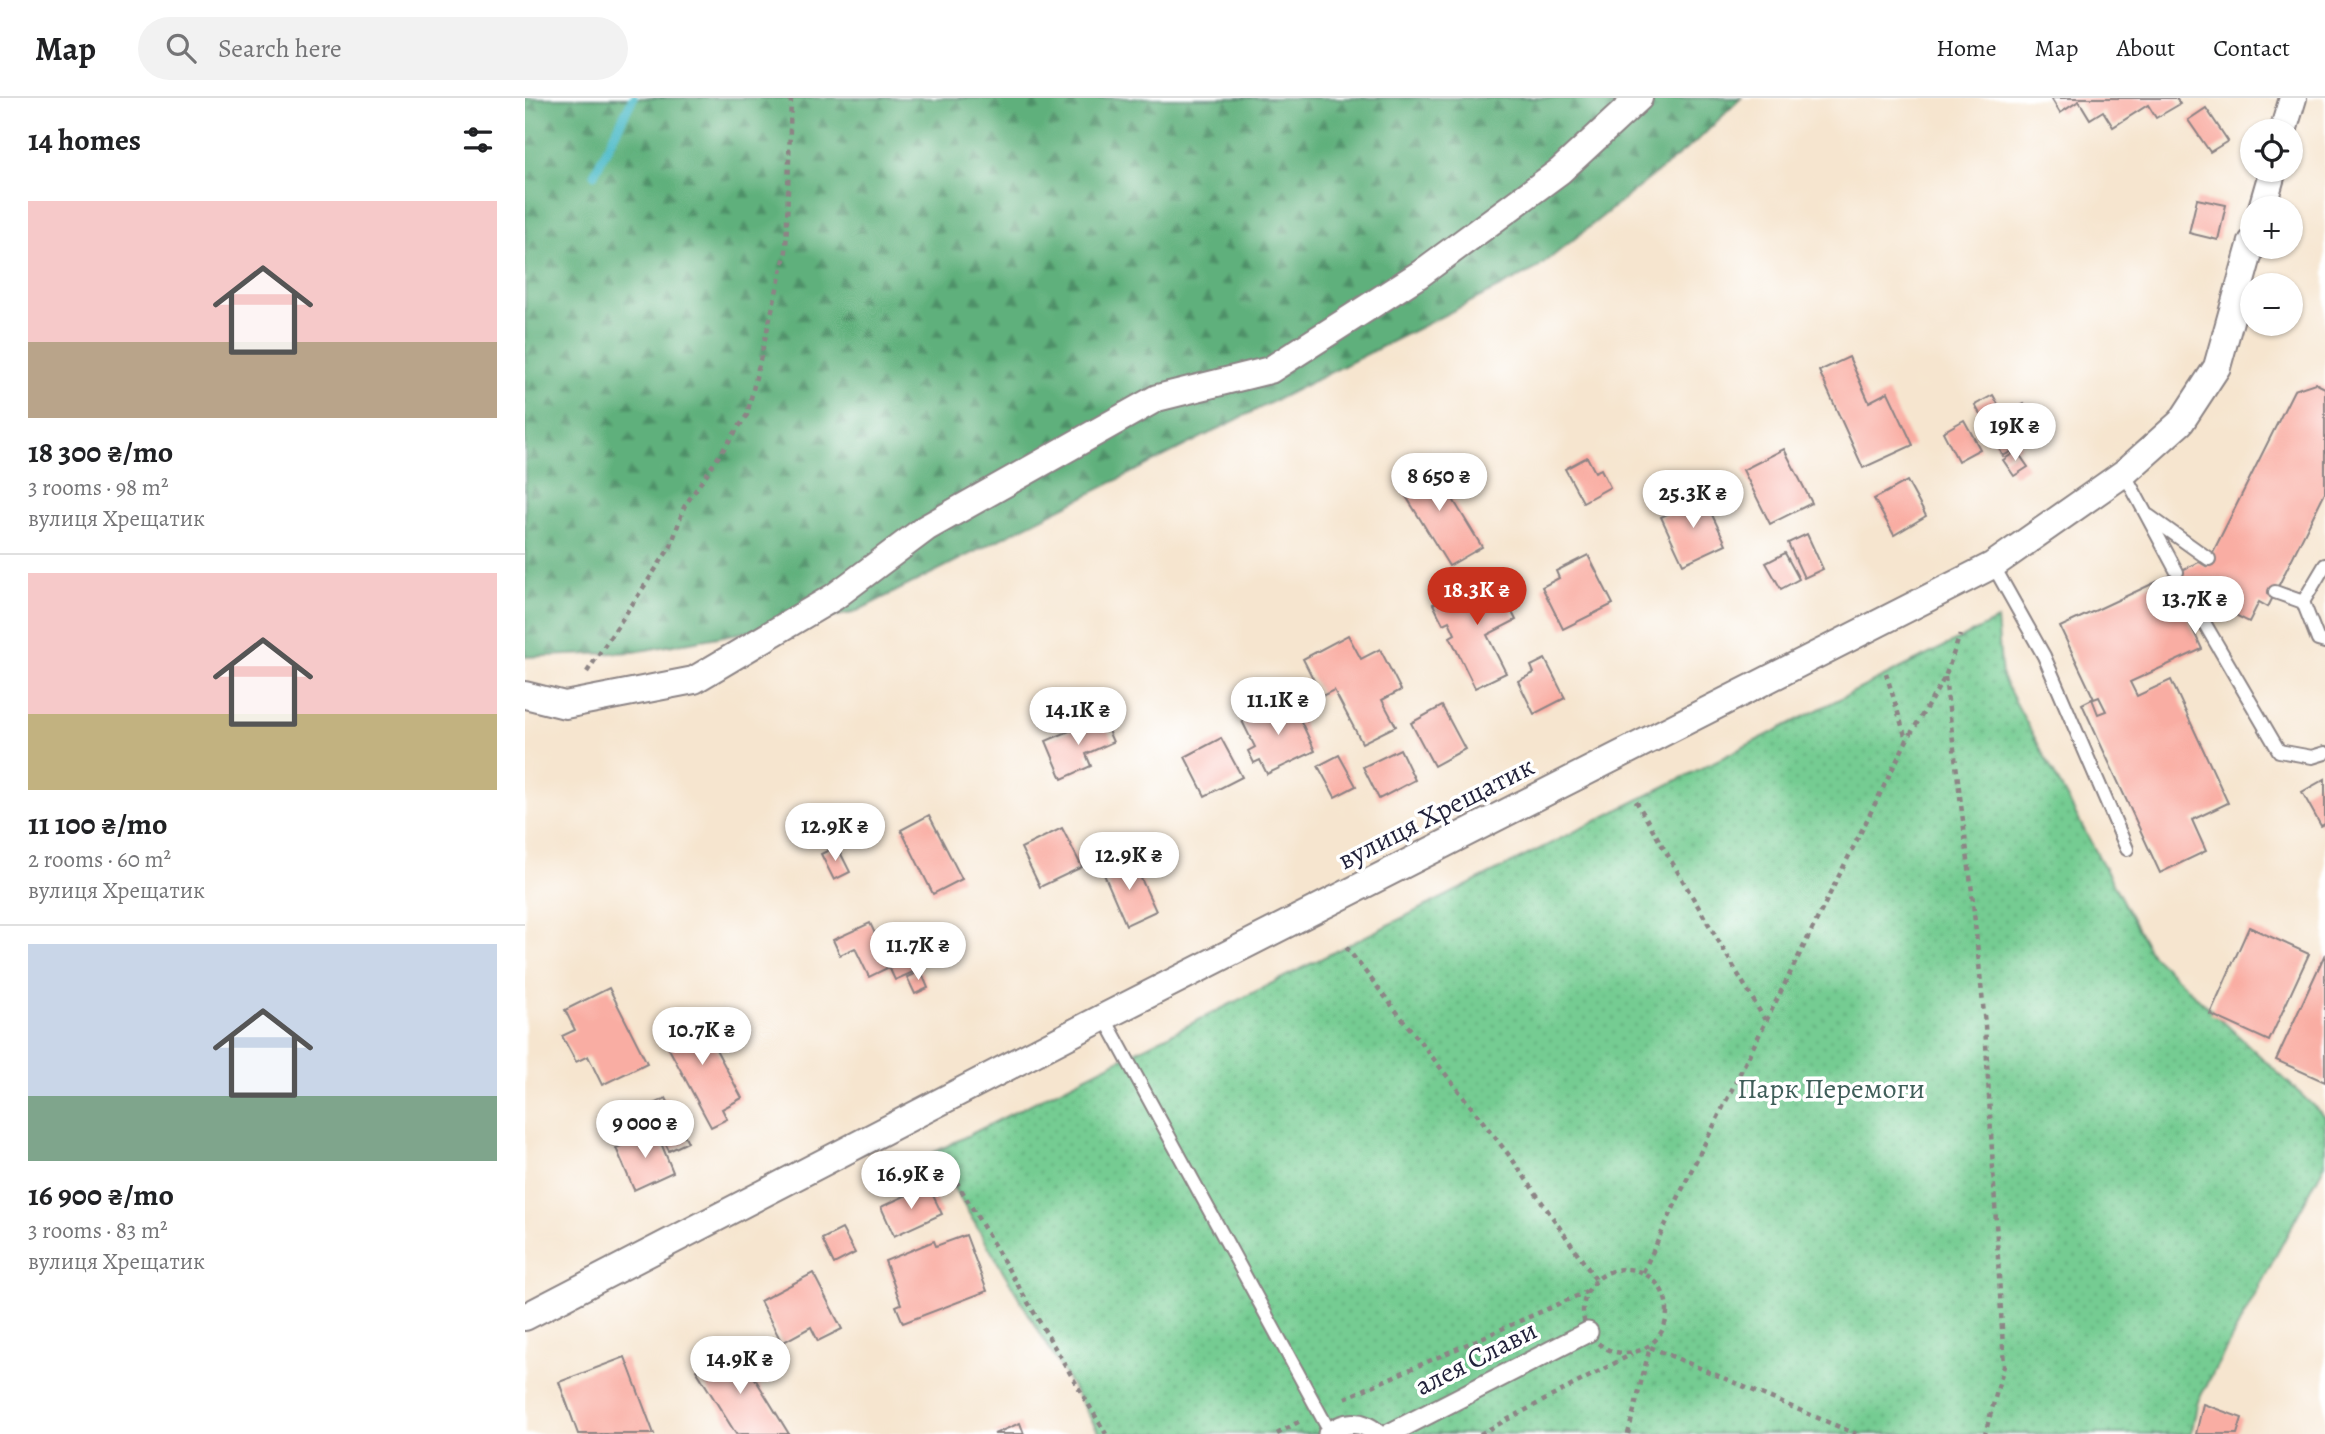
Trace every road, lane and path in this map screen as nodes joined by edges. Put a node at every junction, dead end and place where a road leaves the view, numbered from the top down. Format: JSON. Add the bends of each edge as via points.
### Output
{"nodes":[{"id":1,"x":791,"y":98,"type":"edge"},
{"id":2,"x":1639,"y":98,"type":"edge"},
{"id":3,"x":2293,"y":98,"type":"edge"},
{"id":4,"x":2287,"y":119,"type":"edge"},
{"id":5,"x":2247,"y":259,"type":"edge"},
{"id":6,"x":2124,"y":473,"type":"junction"},
{"id":7,"x":2146,"y":514,"type":"junction"},
{"id":8,"x":2209,"y":559,"type":"dead end"},
{"id":9,"x":1993,"y":565,"type":"junction"},
{"id":10,"x":2325,"y":565,"type":"edge"},
{"id":11,"x":2178,"y":572,"type":"dead end"},
{"id":12,"x":2275,"y":592,"type":"dead end"},
{"id":13,"x":2188,"y":595,"type":"dead end"},
{"id":14,"x":2303,"y":602,"type":"junction"},
{"id":15,"x":1960,"y":635,"type":"dead end"},
{"id":16,"x":2325,"y":642,"type":"edge"},
{"id":17,"x":1886,"y":673,"type":"dead end"},
{"id":18,"x":1945,"y":677,"type":"junction"},
{"id":19,"x":525,"y":695,"type":"edge"},
{"id":20,"x":565,"y":705,"type":"junction"},
{"id":21,"x":1907,"y":740,"type":"junction"},
{"id":22,"x":2325,"y":752,"type":"edge"},
{"id":23,"x":1636,"y":801,"type":"dead end"},
{"id":24,"x":2127,"y":849,"type":"dead end"},
{"id":25,"x":1346,"y":947,"type":"dead end"},
{"id":26,"x":1104,"y":1017,"type":"junction"},
{"id":27,"x":1765,"y":1021,"type":"junction"},
{"id":28,"x":946,"y":1164,"type":"dead end"},
{"id":29,"x":1643,"y":1272,"type":"junction"},
{"id":30,"x":1596,"y":1280,"type":"junction"},
{"id":31,"x":1588,"y":1291,"type":"junction"},
{"id":32,"x":525,"y":1317,"type":"edge"},
{"id":33,"x":1588,"y":1332,"type":"junction"},
{"id":34,"x":1650,"y":1347,"type":"junction"},
{"id":35,"x":1633,"y":1353,"type":"junction"},
{"id":36,"x":1318,"y":1410,"type":"junction"},
{"id":37,"x":1329,"y":1433,"type":"edge"},
{"id":38,"x":1106,"y":1434,"type":"edge"},
{"id":39,"x":1277,"y":1434,"type":"edge"},
{"id":40,"x":1377,"y":1434,"type":"edge"},
{"id":41,"x":1389,"y":1434,"type":"edge"},
{"id":42,"x":1480,"y":1434,"type":"edge"},
{"id":43,"x":1628,"y":1434,"type":"edge"},
{"id":44,"x":1856,"y":1434,"type":"edge"},
{"id":45,"x":1985,"y":1434,"type":"edge"}],
"edges":[{"from":1,"to":20,"type":"path","via":[[786,251],[747,415],[684,507],[671,546]]},
{"from":2,"to":20,"type":"street","via":[[1549,179],[1420,274],[1270,370],[1157,398],[926,528],[834,597],[694,680]]},
{"from":3,"to":4,"type":"street"},
{"from":5,"to":6,"type":"street","name":"вулиця Хрещатик","via":[[2217,367],[2181,422]]},
{"from":6,"to":7,"type":"lane"},
{"from":6,"to":9,"type":"street","name":"вулиця Хрещатик"},
{"from":7,"to":8,"type":"lane"},
{"from":7,"to":11,"type":"lane"},
{"from":9,"to":24,"type":"lane","via":[[2044,656]]},
{"from":9,"to":26,"type":"street","name":"вулиця Хрещатик"},
{"from":10,"to":14,"type":"lane"},
{"from":12,"to":14,"type":"lane"},
{"from":13,"to":22,"type":"lane","via":[[2280,751],[2312,757]]},
{"from":14,"to":16,"type":"lane","via":[[2318,640]]},
{"from":15,"to":18,"type":"path"},
{"from":17,"to":21,"type":"path"},
{"from":18,"to":21,"type":"path"},
{"from":18,"to":45,"type":"path","via":[[1985,1024],[2004,1366]]},
{"from":19,"to":20,"type":"street"},
{"from":21,"to":27,"type":"path"},
{"from":23,"to":27,"type":"path"},
{"from":25,"to":30,"type":"path","via":[[1512,1159]]},
{"from":26,"to":32,"type":"street","name":"вулиця Хрещатик"},
{"from":26,"to":36,"type":"lane"},
{"from":27,"to":29,"type":"path"},
{"from":28,"to":38,"type":"path"},
{"from":29,"to":30,"type":"path","via":[[1625,1268]]},
{"from":29,"to":34,"type":"path","via":[[1658,1283],[1668,1317],[1662,1334]]},
{"from":30,"to":31,"type":"path"},
{"from":31,"to":33,"type":"path","via":[[1583,1304]]},
{"from":31,"to":36,"type":"path"},
{"from":33,"to":35,"type":"path","via":[[1599,1346]]},
{"from":33,"to":41,"type":"street","name":"алея Слави"},
{"from":34,"to":35,"type":"path"},
{"from":34,"to":43,"type":"path"},
{"from":34,"to":44,"type":"path"},
{"from":35,"to":42,"type":"path"},
{"from":36,"to":37,"type":"lane"},
{"from":36,"to":39,"type":"path"},
{"from":37,"to":40,"type":"street","via":[[1342,1424],[1357,1423]]}]}
